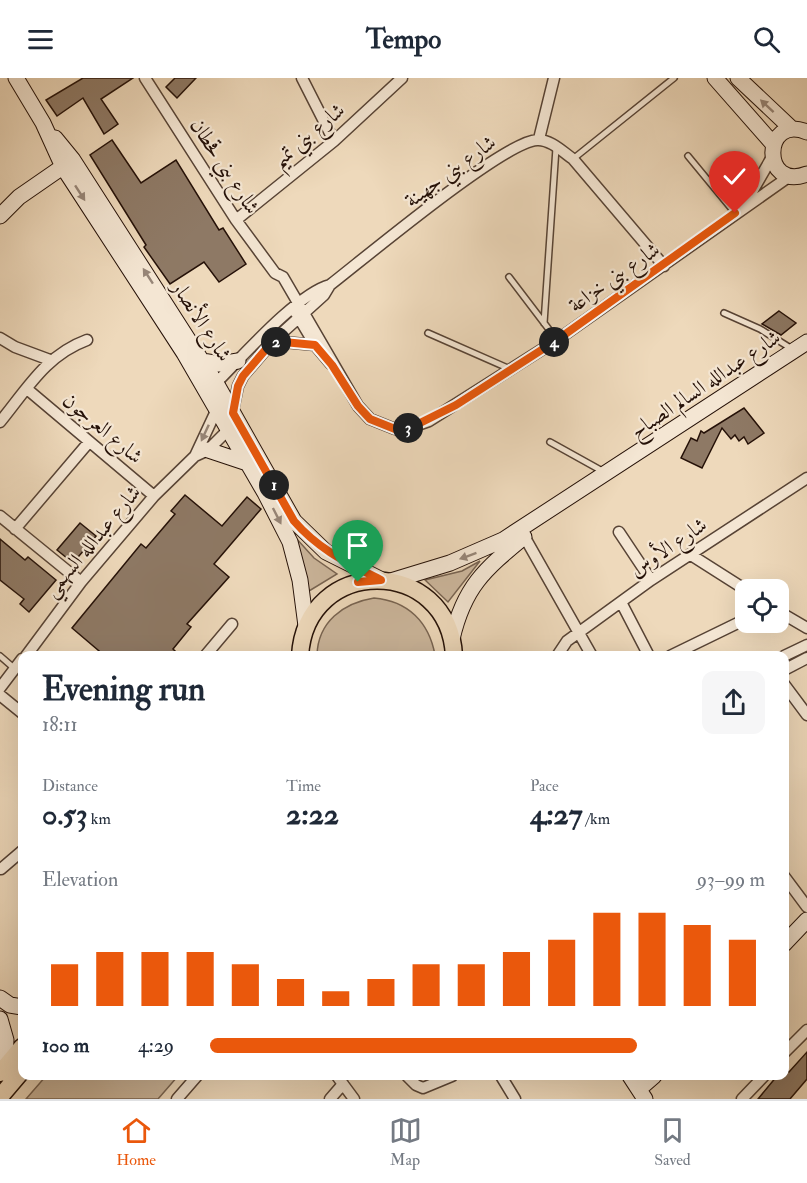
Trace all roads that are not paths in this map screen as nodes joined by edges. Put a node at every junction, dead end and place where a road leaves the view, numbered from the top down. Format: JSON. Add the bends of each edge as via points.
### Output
{"nodes":[{"id":1,"x":16,"y":78,"type":"edge"},
{"id":2,"x":145,"y":78,"type":"edge"},
{"id":3,"x":302,"y":78,"type":"edge"},
{"id":4,"x":402,"y":78,"type":"edge"},
{"id":5,"x":554,"y":78,"type":"edge"},
{"id":6,"x":674,"y":78,"type":"edge"},
{"id":7,"x":715,"y":78,"type":"edge"},
{"id":8,"x":738,"y":78,"type":"edge"},
{"id":9,"x":802,"y":129,"type":"edge"},
{"id":10,"x":539,"y":139,"type":"junction"},
{"id":11,"x":334,"y":141,"type":"junction"},
{"id":12,"x":556,"y":147,"type":"junction"},
{"id":13,"x":773,"y":151,"type":"junction"},
{"id":14,"x":688,"y":156,"type":"dead end"},
{"id":15,"x":573,"y":159,"type":"junction"},
{"id":16,"x":68,"y":163,"type":"junction"},
{"id":17,"x":801,"y":177,"type":"edge"},
{"id":18,"x":739,"y":210,"type":"junction"},
{"id":19,"x":0,"y":216,"type":"edge"},
{"id":20,"x":236,"y":220,"type":"junction"},
{"id":21,"x":664,"y":266,"type":"junction"},
{"id":22,"x":509,"y":277,"type":"dead end"},
{"id":23,"x":162,"y":308,"type":"junction"},
{"id":24,"x":299,"y":311,"type":"junction"},
{"id":25,"x":724,"y":314,"type":"dead end"},
{"id":26,"x":544,"y":323,"type":"junction"},
{"id":27,"x":428,"y":333,"type":"dead end"},
{"id":28,"x":0,"y":338,"type":"edge"},
{"id":29,"x":87,"y":340,"type":"dead end"},
{"id":30,"x":557,"y":340,"type":"junction"},
{"id":31,"x":273,"y":341,"type":"junction"},
{"id":32,"x":315,"y":345,"type":"junction"},
{"id":33,"x":800,"y":346,"type":"edge"},
{"id":34,"x":50,"y":360,"type":"junction"},
{"id":35,"x":202,"y":361,"type":"junction"},
{"id":36,"x":238,"y":361,"type":"junction"},
{"id":37,"x":332,"y":365,"type":"junction"},
{"id":38,"x":511,"y":369,"type":"junction"},
{"id":39,"x":216,"y":383,"type":"junction"},
{"id":40,"x":27,"y":389,"type":"junction"},
{"id":41,"x":216,"y":411,"type":"junction"},
{"id":42,"x":233,"y":413,"type":"junction"},
{"id":43,"x":0,"y":422,"type":"edge"},
{"id":44,"x":229,"y":429,"type":"junction"},
{"id":45,"x":89,"y":442,"type":"junction"},
{"id":46,"x":550,"y":442,"type":"dead end"},
{"id":47,"x":201,"y":453,"type":"junction"},
{"id":48,"x":626,"y":462,"type":"junction"},
{"id":49,"x":247,"y":463,"type":"junction"},
{"id":50,"x":606,"y":473,"type":"junction"},
{"id":51,"x":807,"y":478,"type":"edge"},
{"id":52,"x":154,"y":496,"type":"junction"},
{"id":53,"x":0,"y":516,"type":"edge"},
{"id":54,"x":15,"y":529,"type":"junction"},
{"id":55,"x":619,"y":532,"type":"dead end"},
{"id":56,"x":524,"y":536,"type":"junction"},
{"id":57,"x":691,"y":555,"type":"junction"},
{"id":58,"x":386,"y":580,"type":"junction"},
{"id":59,"x":651,"y":580,"type":"junction"},
{"id":60,"x":81,"y":582,"type":"junction"},
{"id":61,"x":735,"y":583,"type":"edge"},
{"id":62,"x":622,"y":603,"type":"junction"},
{"id":63,"x":789,"y":617,"type":"edge"},
{"id":64,"x":232,"y":624,"type":"dead end"},
{"id":65,"x":735,"y":624,"type":"edge"},
{"id":66,"x":306,"y":626,"type":"junction"},
{"id":67,"x":807,"y":628,"type":"edge"},
{"id":68,"x":580,"y":633,"type":"junction"},
{"id":69,"x":807,"y":645,"type":"edge"},
{"id":70,"x":453,"y":647,"type":"edge"},
{"id":71,"x":30,"y":651,"type":"edge"},
{"id":72,"x":209,"y":651,"type":"edge"},
{"id":73,"x":301,"y":651,"type":"edge"},
{"id":74,"x":560,"y":651,"type":"edge"},
{"id":75,"x":589,"y":651,"type":"edge"},
{"id":76,"x":646,"y":651,"type":"edge"},
{"id":77,"x":680,"y":651,"type":"edge"},
{"id":78,"x":789,"y":654,"type":"edge"},
{"id":79,"x":0,"y":656,"type":"edge"},
{"id":80,"x":807,"y":658,"type":"edge"},
{"id":81,"x":18,"y":665,"type":"edge"},
{"id":82,"x":789,"y":667,"type":"edge"},
{"id":83,"x":15,"y":669,"type":"junction"},
{"id":84,"x":0,"y":688,"type":"edge"},
{"id":85,"x":789,"y":691,"type":"edge"},
{"id":86,"x":0,"y":695,"type":"edge"},
{"id":87,"x":18,"y":710,"type":"edge"},
{"id":88,"x":807,"y":715,"type":"edge"},
{"id":89,"x":18,"y":854,"type":"edge"},
{"id":90,"x":1,"y":868,"type":"edge"},
{"id":91,"x":789,"y":883,"type":"edge"},
{"id":92,"x":807,"y":907,"type":"edge"},
{"id":93,"x":807,"y":920,"type":"edge"},
{"id":94,"x":789,"y":939,"type":"edge"},
{"id":95,"x":0,"y":998,"type":"edge"},
{"id":96,"x":18,"y":1006,"type":"edge"},
{"id":97,"x":0,"y":1019,"type":"edge"},
{"id":98,"x":807,"y":1030,"type":"edge"},
{"id":99,"x":789,"y":1048,"type":"edge"},
{"id":100,"x":18,"y":1052,"type":"edge"},
{"id":101,"x":2,"y":1070,"type":"edge"},
{"id":102,"x":18,"y":1076,"type":"edge"},
{"id":103,"x":194,"y":1080,"type":"edge"},
{"id":104,"x":340,"y":1080,"type":"edge"},
{"id":105,"x":412,"y":1080,"type":"edge"},
{"id":106,"x":442,"y":1080,"type":"edge"},
{"id":107,"x":503,"y":1080,"type":"edge"},
{"id":108,"x":760,"y":1080,"type":"edge"},
{"id":109,"x":645,"y":1085,"type":"edge"},
{"id":110,"x":0,"y":1097,"type":"edge"},
{"id":111,"x":177,"y":1099,"type":"edge"},
{"id":112,"x":330,"y":1099,"type":"edge"},
{"id":113,"x":354,"y":1099,"type":"edge"},
{"id":114,"x":515,"y":1099,"type":"edge"},
{"id":115,"x":654,"y":1099,"type":"edge"},
{"id":116,"x":742,"y":1099,"type":"edge"}],
"edges":[{"from":1,"to":16,"type":"street","name":"شارع الأنصار"},
{"from":2,"to":20,"type":"street","name":"شارع بني قحطان"},
{"from":3,"to":11,"type":"street"},
{"from":4,"to":11,"type":"street","name":"شارع بني تميم"},
{"from":5,"to":10,"type":"street"},
{"from":6,"to":15,"type":"lane"},
{"from":7,"to":13,"type":"street"},
{"from":9,"to":8,"type":"street","one_way":true},
{"from":9,"to":13,"type":"street","via":[[779,135]]},
{"from":10,"to":12,"type":"street"},
{"from":10,"to":24,"type":"street","name":"شارع بني جهينة","via":[[497,157]]},
{"from":11,"to":20,"type":"street","name":"شارع بني تميم"},
{"from":12,"to":15,"type":"street"},
{"from":12,"to":26,"type":"lane"},
{"from":13,"to":17,"type":"street","via":[[778,169]]},
{"from":13,"to":18,"type":"street","name":"شارع بني خزاعة"},
{"from":14,"to":18,"type":"lane"},
{"from":15,"to":21,"type":"street"},
{"from":16,"to":19,"type":"street","via":[[19,197]]},
{"from":16,"to":23,"type":"street","name":"شارع الأنصار"},
{"from":17,"to":18,"type":"street","name":"شارع بني خزاعة"},
{"from":18,"to":21,"type":"street","name":"شارع بني خزاعة"},
{"from":20,"to":24,"type":"street","name":"شارع بني قحطان","via":[[275,273],[283,277]]},
{"from":21,"to":30,"type":"street","name":"شارع بني خزاعة"},
{"from":22,"to":26,"type":"lane"},
{"from":23,"to":35,"type":"street","name":"شارع الأنصار"},
{"from":23,"to":41,"type":"street","name":"شارع الأنصار"},
{"from":24,"to":31,"type":"street","name":"شارع بني جهينة"},
{"from":24,"to":32,"type":"street","name":"شارع بني خزاعة"},
{"from":24,"to":36,"type":"street","name":"شارع بني جهينة"},
{"from":24,"to":37,"type":"street","name":"شارع بني خزاعة","via":[[329,353]]},
{"from":25,"to":33,"type":"lane"},
{"from":26,"to":30,"type":"lane"},
{"from":27,"to":38,"type":"lane"},
{"from":28,"to":34,"type":"street"},
{"from":29,"to":34,"type":"street"},
{"from":30,"to":38,"type":"street","name":"شارع بني خزاعة"},
{"from":31,"to":32,"type":"street"},
{"from":31,"to":42,"type":"street","name":"شارع بني جهينة","via":[[243,376]]},
{"from":32,"to":37,"type":"street","name":"شارع بني خزاعة"},
{"from":33,"to":48,"type":"street","name":"شارع عبدالله السالم الصباح"},
{"from":34,"to":40,"type":"street"},
{"from":35,"to":36,"type":"street"},
{"from":35,"to":39,"type":"street","name":"شارع الأنصار"},
{"from":36,"to":39,"type":"street","name":"شارع بني جهينة"},
{"from":37,"to":38,"type":"street","name":"شارع بني خزاعة","via":[[370,419],[395,429],[429,421]]},
{"from":39,"to":41,"type":"street","name":"شارع عبدالله السهمي"},
{"from":39,"to":42,"type":"street","name":"شارع الأنصار"},
{"from":40,"to":43,"type":"street"},
{"from":40,"to":45,"type":"street","name":"شارع العرجون"},
{"from":41,"to":44,"type":"street","name":"شارع الأنصار"},
{"from":41,"to":47,"type":"street","name":"شارع عبدالله السهمي","one_way":true},
{"from":42,"to":44,"type":"street"},
{"from":42,"to":58,"type":"street","name":"شارع الأنصار","via":[[294,521],[326,552]]},
{"from":44,"to":47,"type":"street","name":"شارع عبدالله السهمي"},
{"from":44,"to":49,"type":"street","name":"شارع الأنصار"},
{"from":45,"to":52,"type":"street","name":"شارع العرجون"},
{"from":45,"to":54,"type":"street"},
{"from":46,"to":50,"type":"lane"},
{"from":47,"to":49,"type":"street"},
{"from":47,"to":52,"type":"street","name":"شارع عبدالله السهمي"},
{"from":48,"to":50,"type":"street","name":"شارع عبدالله السالم الصباح"},
{"from":48,"to":56,"type":"street","name":"شارع عبدالله السالم الصباح","via":[[614,478]]},
{"from":49,"to":66,"type":"street","name":"شارع الأنصار","one_way":true,"via":[[290,542]]},
{"from":50,"to":58,"type":"street","name":"شارع عبدالله السالم الصباح","one_way":true,"via":[[480,552]]},
{"from":51,"to":57,"type":"street","name":"شارع الأوس"},
{"from":52,"to":60,"type":"street","name":"شارع عبدالله السهمي"},
{"from":53,"to":54,"type":"street"},
{"from":54,"to":60,"type":"street"},
{"from":55,"to":59,"type":"street"},
{"from":56,"to":68,"type":"street"},
{"from":56,"to":70,"type":"street","name":"شارع عبدالله السالم الصباح","via":[[471,587],[458,612]]},
{"from":57,"to":59,"type":"street","name":"شارع الأوس"},
{"from":57,"to":61,"type":"street"},
{"from":58,"to":66,"type":"main road","via":[[356,582],[338,590],[320,604]]},
{"from":58,"to":70,"type":"main road","via":[[411,587],[429,600],[445,620]]},
{"from":59,"to":62,"type":"street","name":"شارع الأوس"},
{"from":60,"to":71,"type":"street","name":"شارع عبدالله السهمي"},
{"from":62,"to":68,"type":"street","name":"شارع الأوس"},
{"from":62,"to":76,"type":"street"},
{"from":63,"to":67,"type":"street"},
{"from":64,"to":72,"type":"street"},
{"from":65,"to":77,"type":"street"},
{"from":66,"to":73,"type":"main road"},
{"from":68,"to":74,"type":"street","name":"شارع الأوس"},
{"from":68,"to":75,"type":"street"},
{"from":69,"to":78,"type":"street"},
{"from":79,"to":83,"type":"lane"},
{"from":80,"to":82,"type":"street"},
{"from":81,"to":83,"type":"street","name":"شارع عبدالله السهمي"},
{"from":83,"to":84,"type":"street","name":"شارع عبدالله السهمي"},
{"from":85,"to":88,"type":"street"},
{"from":86,"to":87,"type":"street"},
{"from":89,"to":90,"type":"street"},
{"from":91,"to":92,"type":"street"},
{"from":93,"to":94,"type":"street"},
{"from":95,"to":96,"type":"street"},
{"from":97,"to":101,"type":"street","via":[[6,1040]]},
{"from":98,"to":99,"type":"street"},
{"from":100,"to":101,"type":"main road"},
{"from":102,"to":110,"type":"main road"},
{"from":103,"to":111,"type":"street"},
{"from":104,"to":112,"type":"street"},
{"from":104,"to":113,"type":"street"},
{"from":105,"to":106,"type":"street","via":[[423,1088]]},
{"from":107,"to":114,"type":"street"},
{"from":108,"to":116,"type":"street"},
{"from":109,"to":115,"type":"street"}]}
